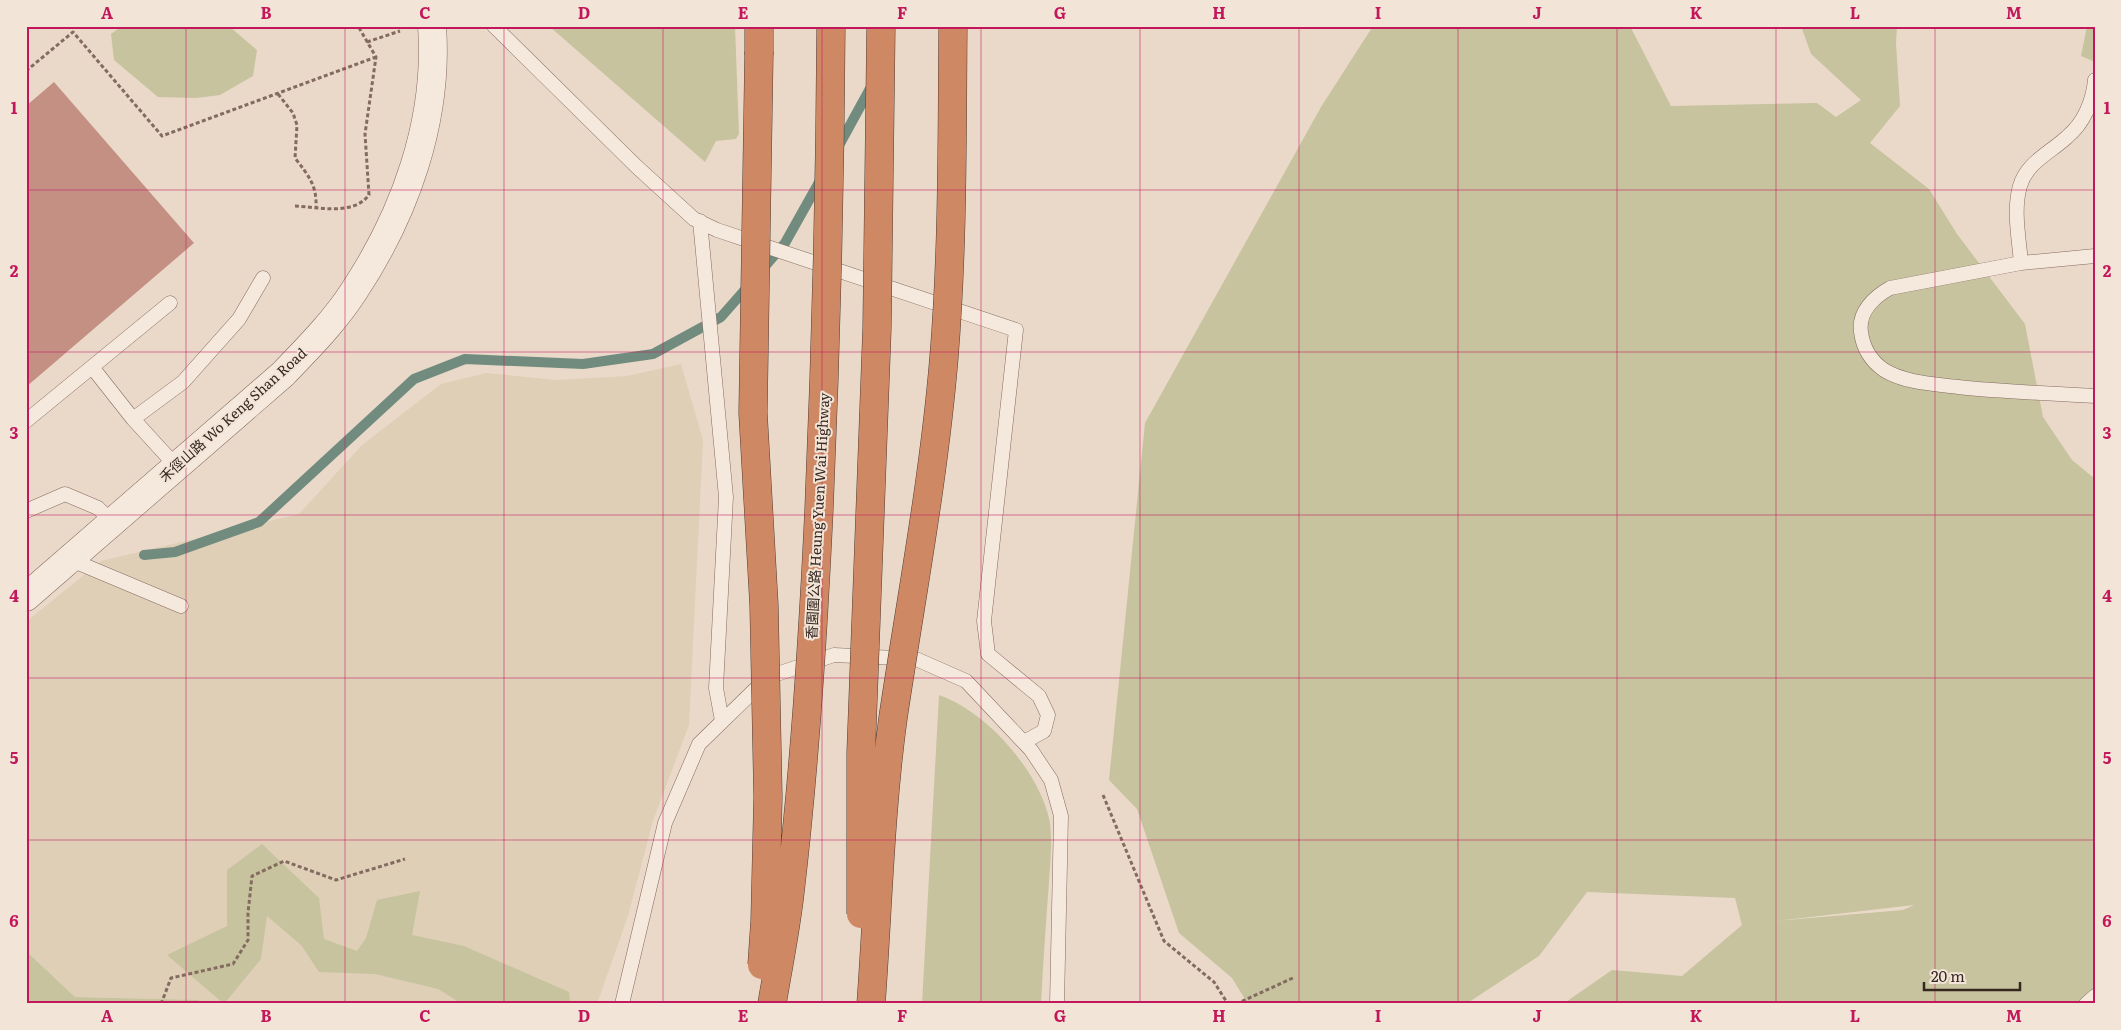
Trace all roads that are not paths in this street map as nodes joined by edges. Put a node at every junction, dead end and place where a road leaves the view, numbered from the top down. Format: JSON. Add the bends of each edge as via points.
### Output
{"nodes":[{"id":1,"x":432,"y":26,"type":"edge"},
{"id":2,"x":494,"y":26,"type":"edge"},
{"id":3,"x":831,"y":26,"type":"edge"},
{"id":4,"x":881,"y":26,"type":"edge"},
{"id":5,"x":953,"y":26,"type":"edge"},
{"id":6,"x":759,"y":39,"type":"edge"},
{"id":7,"x":2095,"y":80,"type":"edge"},
{"id":8,"x":700,"y":221,"type":"junction"},
{"id":9,"x":2095,"y":256,"type":"edge"},
{"id":10,"x":2021,"y":263,"type":"junction"},
{"id":11,"x":262,"y":278,"type":"dead end"},
{"id":12,"x":170,"y":303,"type":"dead end"},
{"id":13,"x":92,"y":367,"type":"junction"},
{"id":14,"x":2095,"y":396,"type":"edge"},
{"id":15,"x":134,"y":419,"type":"junction"},
{"id":16,"x":26,"y":421,"type":"edge"},
{"id":17,"x":176,"y":466,"type":"junction"},
{"id":18,"x":26,"y":511,"type":"edge"},
{"id":19,"x":112,"y":522,"type":"junction"},
{"id":20,"x":70,"y":559,"type":"junction"},
{"id":21,"x":26,"y":597,"type":"edge"},
{"id":22,"x":181,"y":606,"type":"dead end"},
{"id":23,"x":722,"y":722,"type":"junction"},
{"id":24,"x":1024,"y":742,"type":"junction"},
{"id":25,"x":2095,"y":996,"type":"edge"},
{"id":26,"x":622,"y":1004,"type":"edge"},
{"id":27,"x":760,"y":1004,"type":"edge"},
{"id":28,"x":772,"y":1004,"type":"edge"},
{"id":29,"x":861,"y":1004,"type":"edge"},
{"id":30,"x":871,"y":1004,"type":"edge"},
{"id":31,"x":1057,"y":1004,"type":"edge"},
{"id":32,"x":2086,"y":1004,"type":"edge"}],
"edges":[{"from":1,"to":17,"type":"street","name":"禾徑山路 Wo Keng Shan Road","via":[[432,74],[419,152],[406,193],[373,261],[354,292],[310,346]]},
{"from":2,"to":8,"type":"lane","via":[[637,166]]},
{"from":3,"to":28,"type":"highway","name":"香園圍公路 Heung Yuen Wai Highway","bridge":true,"via":[[823,423],[814,614],[790,894]]},
{"from":4,"to":29,"type":"highway","bridge":true,"via":[[877,328],[861,753]]},
{"from":5,"to":30,"type":"highway","bridge":true,"via":[[952,172],[944,359],[935,450],[893,721]]},
{"from":6,"to":27,"type":"highway","bridge":true,"via":[[753,413],[764,604],[768,797]]},
{"from":7,"to":10,"type":"lane","via":[[2094,95],[2085,115],[2069,136],[2030,166],[2020,186],[2016,218]]},
{"from":8,"to":23,"type":"lane","via":[[726,497],[716,688]]},
{"from":8,"to":24,"type":"lane","via":[[717,230],[1016,330],[984,621],[988,654],[1039,696],[1048,715],[1044,731]]},
{"from":9,"to":10,"type":"lane"},
{"from":10,"to":14,"type":"lane","via":[[1890,288],[1875,297],[1860,325],[1862,341],[1871,359],[1885,370],[1919,382]]},
{"from":11,"to":15,"type":"lane","via":[[239,319],[183,382]]},
{"from":12,"to":13,"type":"lane"},
{"from":13,"to":15,"type":"lane"},
{"from":13,"to":16,"type":"lane"},
{"from":15,"to":17,"type":"lane"},
{"from":17,"to":19,"type":"street","name":"禾徑山路 Wo Keng Shan Road"},
{"from":18,"to":19,"type":"lane","via":[[65,494],[98,508]]},
{"from":19,"to":20,"type":"street","name":"禾徑山路 Wo Keng Shan Road"},
{"from":20,"to":21,"type":"street","name":"禾徑山路 Wo Keng Shan Road"},
{"from":20,"to":22,"type":"lane"},
{"from":23,"to":24,"type":"lane","via":[[768,677],[834,655],[916,659],[966,680]]},
{"from":23,"to":26,"type":"lane","via":[[698,744],[665,823]]},
{"from":24,"to":31,"type":"lane","via":[[1051,780],[1061,816]]},
{"from":25,"to":32,"type":"lane"}]}
